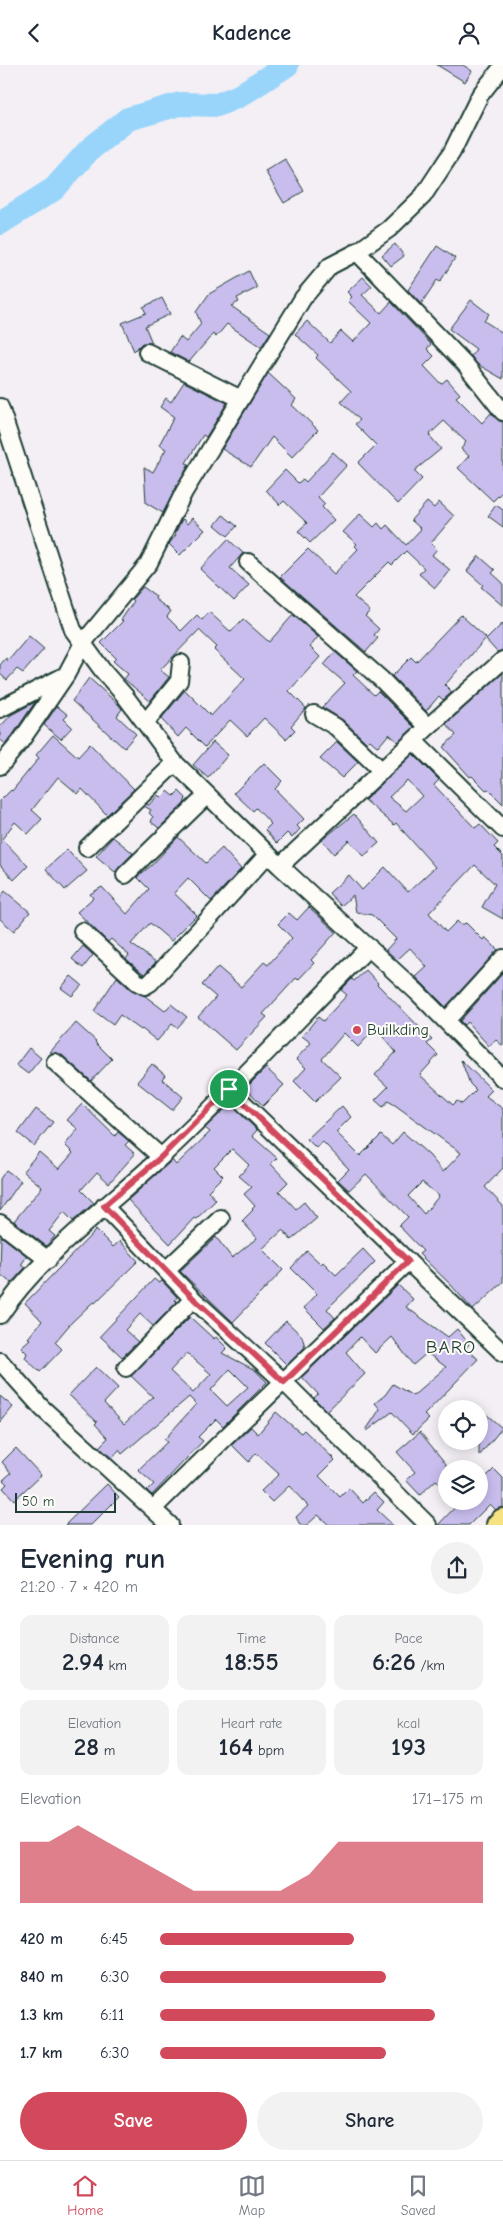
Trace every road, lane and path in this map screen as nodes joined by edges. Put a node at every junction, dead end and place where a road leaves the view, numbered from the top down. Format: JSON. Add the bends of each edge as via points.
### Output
{"nodes":[{"id":1,"x":503,"y":66,"type":"edge"},
{"id":2,"x":356,"y":252,"type":"junction"},
{"id":3,"x":147,"y":352,"type":"dead end"},
{"id":4,"x":241,"y":399,"type":"junction"},
{"id":5,"x":0,"y":407,"type":"edge"},
{"id":6,"x":503,"y":412,"type":"edge"},
{"id":7,"x":248,"y":562,"type":"dead end"},
{"id":8,"x":83,"y":643,"type":"junction"},
{"id":9,"x":503,"y":660,"type":"edge"},
{"id":10,"x":181,"y":663,"type":"dead end"},
{"id":11,"x":66,"y":675,"type":"junction"},
{"id":12,"x":0,"y":709,"type":"edge"},
{"id":13,"x":314,"y":714,"type":"dead end"},
{"id":14,"x":145,"y":723,"type":"junction"},
{"id":15,"x":428,"y":727,"type":"junction"},
{"id":16,"x":414,"y":741,"type":"junction"},
{"id":17,"x":175,"y":763,"type":"junction"},
{"id":18,"x":0,"y":766,"type":"edge"},
{"id":19,"x":382,"y":771,"type":"junction"},
{"id":20,"x":207,"y":795,"type":"junction"},
{"id":21,"x":503,"y":829,"type":"edge"},
{"id":22,"x":87,"y":848,"type":"dead end"},
{"id":23,"x":268,"y":854,"type":"junction"},
{"id":24,"x":280,"y":866,"type":"junction"},
{"id":25,"x":124,"y":875,"type":"dead end"},
{"id":26,"x":82,"y":931,"type":"dead end"},
{"id":27,"x":369,"y":947,"type":"junction"},
{"id":28,"x":503,"y":958,"type":"edge"},
{"id":29,"x":446,"y":1021,"type":"junction"},
{"id":30,"x":55,"y":1062,"type":"dead end"},
{"id":31,"x":503,"y":1079,"type":"edge"},
{"id":32,"x":229,"y":1089,"type":"junction"},
{"id":33,"x":161,"y":1157,"type":"junction"},
{"id":34,"x":104,"y":1206,"type":"junction"},
{"id":35,"x":221,"y":1218,"type":"dead end"},
{"id":36,"x":0,"y":1223,"type":"edge"},
{"id":37,"x":48,"y":1260,"type":"junction"},
{"id":38,"x":408,"y":1261,"type":"junction"},
{"id":39,"x":166,"y":1270,"type":"junction"},
{"id":40,"x":194,"y":1299,"type":"junction"},
{"id":41,"x":0,"y":1315,"type":"edge"},
{"id":42,"x":503,"y":1353,"type":"edge"},
{"id":43,"x":0,"y":1361,"type":"edge"},
{"id":44,"x":126,"y":1368,"type":"dead end"},
{"id":45,"x":284,"y":1382,"type":"junction"},
{"id":46,"x":153,"y":1509,"type":"junction"},
{"id":47,"x":503,"y":1521,"type":"edge"},
{"id":48,"x":170,"y":1525,"type":"edge"},
{"id":49,"x":428,"y":1525,"type":"edge"},
{"id":50,"x":499,"y":1525,"type":"edge"}],
"edges":[{"from":1,"to":2,"type":"street","via":[[480,95],[452,152],[423,197],[390,229]]},
{"from":2,"to":4,"type":"street","via":[[330,266],[303,298]]},
{"from":2,"to":6,"type":"street","via":[[465,364]]},
{"from":3,"to":4,"type":"street"},
{"from":4,"to":8,"type":"street","via":[[184,492],[149,563]]},
{"from":5,"to":8,"type":"street","via":[[73,631]]},
{"from":7,"to":15,"type":"street","via":[[382,680]]},
{"from":8,"to":11,"type":"street"},
{"from":8,"to":14,"type":"street"},
{"from":9,"to":15,"type":"street"},
{"from":10,"to":14,"type":"street","via":[[179,681]]},
{"from":11,"to":12,"type":"street"},
{"from":11,"to":18,"type":"street"},
{"from":13,"to":19,"type":"street","via":[[336,727]]},
{"from":14,"to":17,"type":"street"},
{"from":15,"to":16,"type":"street"},
{"from":16,"to":19,"type":"street"},
{"from":16,"to":21,"type":"street"},
{"from":17,"to":20,"type":"street"},
{"from":17,"to":22,"type":"street"},
{"from":19,"to":24,"type":"street"},
{"from":20,"to":23,"type":"street"},
{"from":20,"to":25,"type":"street"},
{"from":23,"to":24,"type":"street"},
{"from":23,"to":26,"type":"street","via":[[150,983],[137,982]]},
{"from":24,"to":27,"type":"street"},
{"from":27,"to":29,"type":"street"},
{"from":27,"to":32,"type":"street"},
{"from":28,"to":29,"type":"street"},
{"from":29,"to":31,"type":"street"},
{"from":30,"to":33,"type":"street"},
{"from":32,"to":33,"type":"street"},
{"from":32,"to":38,"type":"street"},
{"from":33,"to":34,"type":"street"},
{"from":34,"to":37,"type":"street"},
{"from":34,"to":39,"type":"street"},
{"from":35,"to":39,"type":"street"},
{"from":36,"to":37,"type":"street"},
{"from":37,"to":41,"type":"street"},
{"from":38,"to":42,"type":"street"},
{"from":38,"to":45,"type":"street"},
{"from":39,"to":40,"type":"street"},
{"from":40,"to":44,"type":"street"},
{"from":40,"to":45,"type":"street"},
{"from":43,"to":46,"type":"street","via":[[42,1408]]},
{"from":45,"to":46,"type":"street"},
{"from":45,"to":49,"type":"street"},
{"from":46,"to":48,"type":"street"},
{"from":47,"to":50,"type":"highway"}]}
